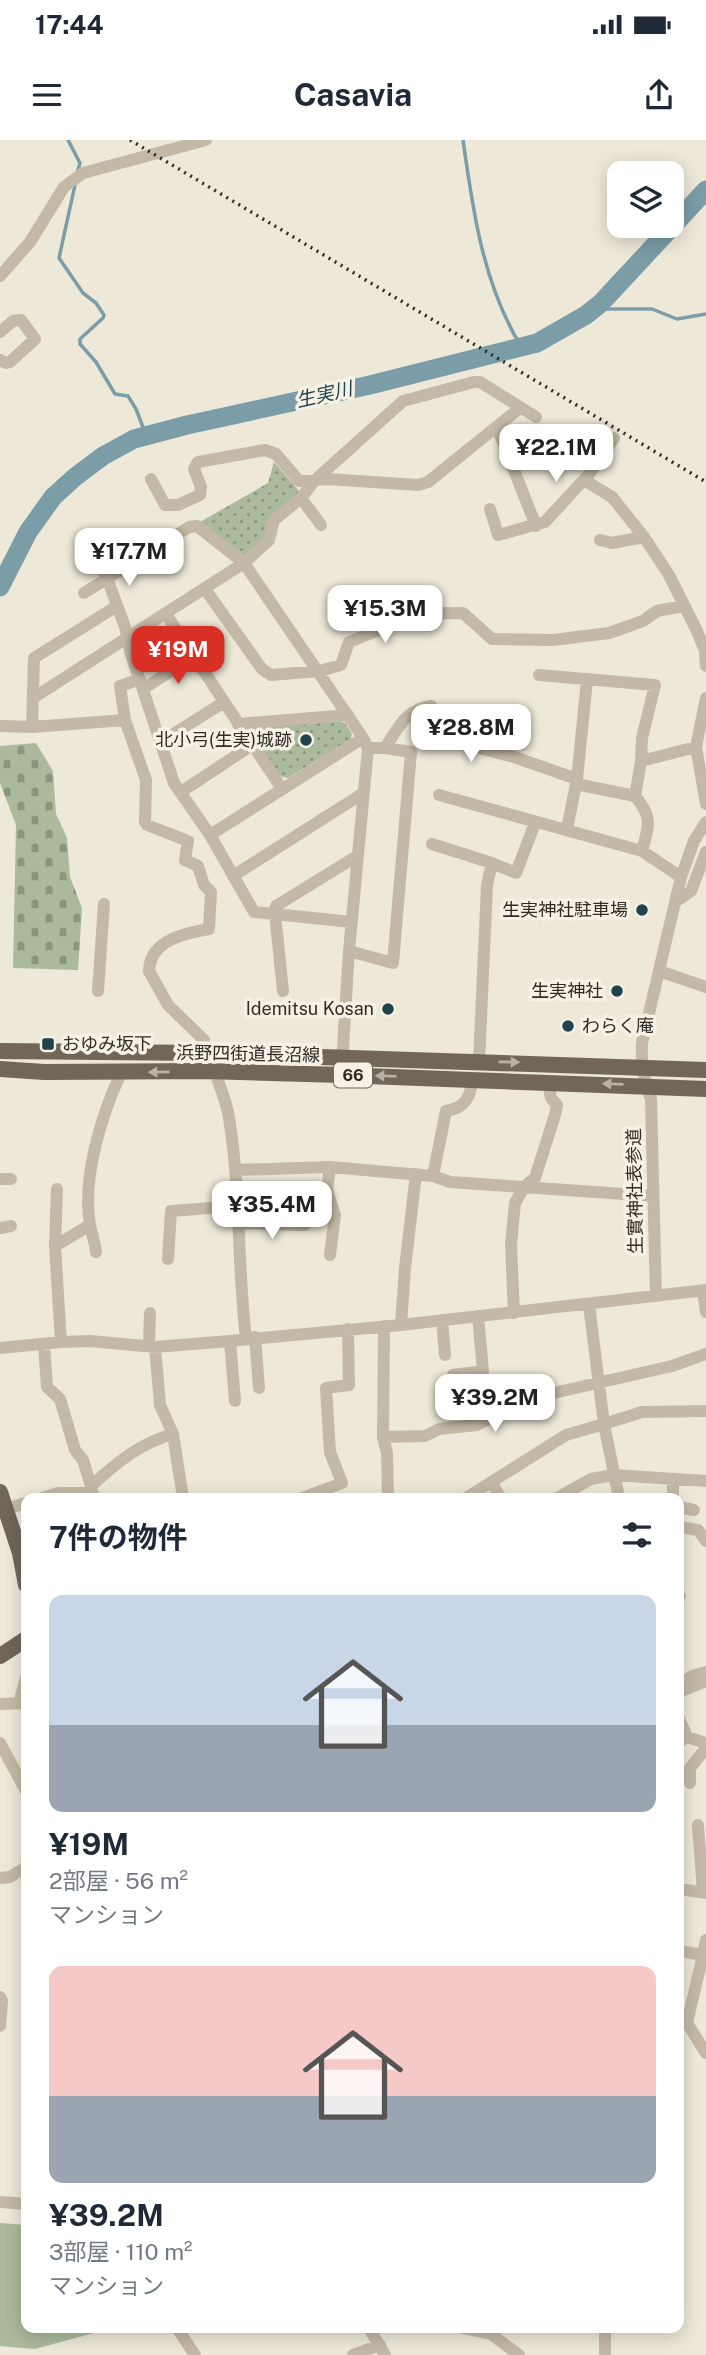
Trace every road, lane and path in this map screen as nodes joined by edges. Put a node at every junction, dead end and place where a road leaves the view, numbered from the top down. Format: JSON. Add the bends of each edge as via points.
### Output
{"nodes":[{"id":1,"x":206,"y":140,"type":"edge"},
{"id":2,"x":174,"y":143,"type":"edge"},
{"id":3,"x":0,"y":276,"type":"edge"},
{"id":4,"x":0,"y":332,"type":"edge"},
{"id":5,"x":0,"y":360,"type":"edge"},
{"id":6,"x":520,"y":408,"type":"junction"},
{"id":7,"x":537,"y":417,"type":"dead end"},
{"id":8,"x":497,"y":427,"type":"junction"},
{"id":9,"x":614,"y":438,"type":"dead end"},
{"id":10,"x":151,"y":479,"type":"dead end"},
{"id":11,"x":584,"y":480,"type":"junction"},
{"id":12,"x":314,"y":481,"type":"junction"},
{"id":13,"x":301,"y":498,"type":"junction"},
{"id":14,"x":178,"y":505,"type":"junction"},
{"id":15,"x":490,"y":509,"type":"dead end"},
{"id":16,"x":321,"y":525,"type":"dead end"},
{"id":17,"x":536,"y":526,"type":"junction"},
{"id":18,"x":189,"y":527,"type":"junction"},
{"id":19,"x":644,"y":537,"type":"junction"},
{"id":20,"x":600,"y":540,"type":"dead end"},
{"id":21,"x":92,"y":553,"type":"dead end"},
{"id":22,"x":244,"y":563,"type":"junction"},
{"id":23,"x":107,"y":578,"type":"junction"},
{"id":24,"x":205,"y":589,"type":"junction"},
{"id":25,"x":84,"y":593,"type":"dead end"},
{"id":26,"x":117,"y":606,"type":"junction"},
{"id":27,"x":683,"y":606,"type":"junction"},
{"id":28,"x":166,"y":614,"type":"junction"},
{"id":29,"x":127,"y":638,"type":"junction"},
{"id":30,"x":706,"y":651,"type":"edge"},
{"id":31,"x":194,"y":656,"type":"junction"},
{"id":32,"x":706,"y":666,"type":"edge"},
{"id":33,"x":320,"y":671,"type":"junction"},
{"id":34,"x":539,"y":675,"type":"dead end"},
{"id":35,"x":587,"y":680,"type":"junction"},
{"id":36,"x":142,"y":684,"type":"junction"},
{"id":37,"x":33,"y":698,"type":"junction"},
{"id":38,"x":706,"y":698,"type":"edge"},
{"id":39,"x":223,"y":702,"type":"junction"},
{"id":40,"x":348,"y":715,"type":"junction"},
{"id":41,"x":125,"y":720,"type":"junction"},
{"id":42,"x":238,"y":723,"type":"junction"},
{"id":43,"x":0,"y":726,"type":"edge"},
{"id":44,"x":32,"y":727,"type":"junction"},
{"id":45,"x":161,"y":742,"type":"junction"},
{"id":46,"x":365,"y":743,"type":"junction"},
{"id":47,"x":252,"y":745,"type":"junction"},
{"id":48,"x":696,"y":747,"type":"junction"},
{"id":49,"x":385,"y":748,"type":"junction"},
{"id":50,"x":641,"y":761,"type":"junction"},
{"id":51,"x":576,"y":781,"type":"junction"},
{"id":52,"x":282,"y":789,"type":"junction"},
{"id":53,"x":181,"y":792,"type":"junction"},
{"id":54,"x":362,"y":794,"type":"junction"},
{"id":55,"x":439,"y":795,"type":"dead end"},
{"id":56,"x":635,"y":796,"type":"junction"},
{"id":57,"x":706,"y":804,"type":"edge"},
{"id":58,"x":535,"y":822,"type":"junction"},
{"id":59,"x":706,"y":822,"type":"edge"},
{"id":60,"x":567,"y":829,"type":"junction"},
{"id":61,"x":207,"y":832,"type":"junction"},
{"id":62,"x":188,"y":841,"type":"junction"},
{"id":63,"x":432,"y":844,"type":"dead end"},
{"id":64,"x":642,"y":851,"type":"junction"},
{"id":65,"x":706,"y":852,"type":"edge"},
{"id":66,"x":357,"y":856,"type":"junction"},
{"id":67,"x":492,"y":863,"type":"junction"},
{"id":68,"x":233,"y":876,"type":"junction"},
{"id":69,"x":681,"y":877,"type":"junction"},
{"id":70,"x":675,"y":902,"type":"junction"},
{"id":71,"x":104,"y":904,"type":"dead end"},
{"id":72,"x":275,"y":914,"type":"junction"},
{"id":73,"x":352,"y":922,"type":"junction"},
{"id":74,"x":349,"y":951,"type":"junction"},
{"id":75,"x":659,"y":971,"type":"junction"},
{"id":76,"x":706,"y":987,"type":"edge"},
{"id":77,"x":98,"y":991,"type":"dead end"},
{"id":78,"x":283,"y":992,"type":"dead end"},
{"id":79,"x":0,"y":1051,"type":"edge"},
{"id":80,"x":203,"y":1053,"type":"junction"},
{"id":81,"x":342,"y":1057,"type":"junction"},
{"id":82,"x":479,"y":1062,"type":"junction"},
{"id":83,"x":643,"y":1067,"type":"junction"},
{"id":84,"x":0,"y":1069,"type":"edge"},
{"id":85,"x":706,"y":1070,"type":"edge"},
{"id":86,"x":215,"y":1072,"type":"junction"},
{"id":87,"x":121,"y":1073,"type":"junction"},
{"id":88,"x":341,"y":1075,"type":"junction"},
{"id":89,"x":472,"y":1079,"type":"junction"},
{"id":90,"x":548,"y":1082,"type":"junction"},
{"id":91,"x":646,"y":1085,"type":"junction"},
{"id":92,"x":706,"y":1089,"type":"edge"},
{"id":93,"x":330,"y":1167,"type":"junction"},
{"id":94,"x":235,"y":1170,"type":"junction"},
{"id":95,"x":416,"y":1174,"type":"junction"},
{"id":96,"x":433,"y":1176,"type":"junction"},
{"id":97,"x":524,"y":1187,"type":"junction"},
{"id":98,"x":57,"y":1189,"type":"dead end"},
{"id":99,"x":653,"y":1196,"type":"junction"},
{"id":100,"x":237,"y":1206,"type":"junction"},
{"id":101,"x":239,"y":1223,"type":"junction"},
{"id":102,"x":90,"y":1225,"type":"junction"},
{"id":103,"x":305,"y":1225,"type":"dead end"},
{"id":104,"x":55,"y":1245,"type":"junction"},
{"id":105,"x":96,"y":1252,"type":"dead end"},
{"id":106,"x":330,"y":1255,"type":"dead end"},
{"id":107,"x":168,"y":1259,"type":"dead end"},
{"id":108,"x":704,"y":1291,"type":"edge"},
{"id":109,"x":656,"y":1296,"type":"junction"},
{"id":110,"x":589,"y":1305,"type":"junction"},
{"id":111,"x":514,"y":1312,"type":"junction"},
{"id":112,"x":706,"y":1312,"type":"edge"},
{"id":113,"x":150,"y":1313,"type":"dead end"},
{"id":114,"x":478,"y":1316,"type":"junction"},
{"id":115,"x":442,"y":1320,"type":"junction"},
{"id":116,"x":401,"y":1325,"type":"junction"},
{"id":117,"x":384,"y":1326,"type":"junction"},
{"id":118,"x":348,"y":1329,"type":"junction"},
{"id":119,"x":250,"y":1338,"type":"junction"},
{"id":120,"x":230,"y":1341,"type":"junction"},
{"id":121,"x":61,"y":1342,"type":"junction"},
{"id":122,"x":44,"y":1344,"type":"junction"},
{"id":123,"x":152,"y":1346,"type":"junction"},
{"id":124,"x":0,"y":1348,"type":"edge"},
{"id":125,"x":706,"y":1354,"type":"edge"},
{"id":126,"x":445,"y":1355,"type":"dead end"},
{"id":127,"x":453,"y":1375,"type":"dead end"},
{"id":128,"x":599,"y":1384,"type":"junction"},
{"id":129,"x":259,"y":1388,"type":"dead end"},
{"id":130,"x":235,"y":1401,"type":"dead end"},
{"id":131,"x":706,"y":1411,"type":"edge"},
{"id":132,"x":604,"y":1423,"type":"junction"},
{"id":133,"x":173,"y":1434,"type":"junction"},
{"id":134,"x":383,"y":1437,"type":"junction"},
{"id":135,"x":613,"y":1475,"type":"junction"},
{"id":136,"x":673,"y":1479,"type":"junction"},
{"id":137,"x":706,"y":1481,"type":"edge"},
{"id":138,"x":491,"y":1482,"type":"junction"},
{"id":139,"x":0,"y":1492,"type":"edge"},
{"id":140,"x":58,"y":1493,"type":"edge"},
{"id":141,"x":92,"y":1493,"type":"edge"},
{"id":142,"x":182,"y":1493,"type":"edge"},
{"id":143,"x":315,"y":1493,"type":"edge"},
{"id":144,"x":388,"y":1493,"type":"edge"},
{"id":145,"x":474,"y":1493,"type":"edge"},
{"id":146,"x":498,"y":1493,"type":"edge"},
{"id":147,"x":566,"y":1493,"type":"edge"},
{"id":148,"x":618,"y":1493,"type":"edge"},
{"id":149,"x":673,"y":1493,"type":"edge"},
{"id":150,"x":21,"y":1504,"type":"edge"},
{"id":151,"x":684,"y":1508,"type":"edge"},
{"id":152,"x":6,"y":1509,"type":"junction"},
{"id":153,"x":694,"y":1510,"type":"dead end"},
{"id":154,"x":684,"y":1528,"type":"edge"},
{"id":155,"x":706,"y":1541,"type":"edge"},
{"id":156,"x":21,"y":1566,"type":"edge"},
{"id":157,"x":21,"y":1642,"type":"edge"},
{"id":158,"x":0,"y":1656,"type":"edge"},
{"id":159,"x":706,"y":1672,"type":"edge"},
{"id":160,"x":684,"y":1681,"type":"edge"},
{"id":161,"x":706,"y":1681,"type":"edge"},
{"id":162,"x":684,"y":1690,"type":"edge"},
{"id":163,"x":21,"y":1703,"type":"edge"},
{"id":164,"x":0,"y":1704,"type":"edge"},
{"id":165,"x":684,"y":1740,"type":"edge"},
{"id":166,"x":0,"y":1743,"type":"edge"},
{"id":167,"x":706,"y":1746,"type":"edge"},
{"id":168,"x":21,"y":1782,"type":"edge"},
{"id":169,"x":690,"y":1783,"type":"dead end"},
{"id":170,"x":698,"y":1825,"type":"dead end"},
{"id":171,"x":21,"y":1870,"type":"edge"},
{"id":172,"x":0,"y":1878,"type":"edge"},
{"id":173,"x":684,"y":1890,"type":"edge"},
{"id":174,"x":704,"y":1892,"type":"edge"},
{"id":175,"x":706,"y":1940,"type":"edge"},
{"id":176,"x":684,"y":1952,"type":"edge"},
{"id":177,"x":705,"y":1956,"type":"edge"},
{"id":178,"x":0,"y":1997,"type":"edge"},
{"id":179,"x":684,"y":2021,"type":"edge"},
{"id":180,"x":684,"y":2025,"type":"edge"},
{"id":181,"x":0,"y":2026,"type":"edge"},
{"id":182,"x":706,"y":2053,"type":"edge"},
{"id":183,"x":0,"y":2202,"type":"edge"},
{"id":184,"x":21,"y":2204,"type":"edge"},
{"id":185,"x":180,"y":2333,"type":"edge"},
{"id":186,"x":372,"y":2333,"type":"edge"},
{"id":187,"x":486,"y":2333,"type":"edge"},
{"id":188,"x":604,"y":2333,"type":"edge"},
{"id":189,"x":382,"y":2350,"type":"edge"},
{"id":190,"x":195,"y":2355,"type":"edge"},
{"id":191,"x":353,"y":2355,"type":"edge"},
{"id":192,"x":519,"y":2355,"type":"edge"},
{"id":193,"x":605,"y":2355,"type":"edge"}],
"edges":[{"from":1,"to":2,"type":"street"},
{"from":2,"to":3,"type":"street","via":[[73,180]]},
{"from":4,"to":5,"type":"street","via":[[21,320],[35,340],[10,362]]},
{"from":6,"to":7,"type":"street"},
{"from":6,"to":8,"type":"street"},
{"from":6,"to":12,"type":"street","via":[[480,382],[403,401]]},
{"from":8,"to":12,"type":"street","via":[[418,485]]},
{"from":8,"to":17,"type":"street"},
{"from":9,"to":11,"type":"street"},
{"from":10,"to":14,"type":"street","via":[[165,505]]},
{"from":11,"to":17,"type":"street"},
{"from":11,"to":19,"type":"street","via":[[612,497]]},
{"from":12,"to":13,"type":"street"},
{"from":12,"to":14,"type":"street","via":[[299,481],[276,454],[265,450],[208,458],[194,469],[200,495]]},
{"from":13,"to":16,"type":"street"},
{"from":13,"to":22,"type":"street","via":[[274,520],[269,540]]},
{"from":14,"to":18,"type":"street"},
{"from":15,"to":17,"type":"street","via":[[498,535]]},
{"from":18,"to":22,"type":"street","via":[[197,526]]},
{"from":18,"to":23,"type":"street"},
{"from":19,"to":20,"type":"street","via":[[612,543]]},
{"from":19,"to":27,"type":"street"},
{"from":21,"to":23,"type":"street"},
{"from":22,"to":24,"type":"street"},
{"from":22,"to":33,"type":"street"},
{"from":23,"to":25,"type":"street"},
{"from":23,"to":26,"type":"street"},
{"from":24,"to":28,"type":"street"},
{"from":24,"to":33,"type":"street","via":[[261,669],[271,675]]},
{"from":26,"to":29,"type":"street"},
{"from":26,"to":37,"type":"street","via":[[34,658]]},
{"from":27,"to":30,"type":"street"},
{"from":27,"to":33,"type":"street","via":[[657,611],[609,633],[553,640],[492,639],[463,613],[390,614],[384,628],[349,642],[341,665]]},
{"from":28,"to":29,"type":"street"},
{"from":28,"to":31,"type":"street"},
{"from":29,"to":36,"type":"street"},
{"from":29,"to":37,"type":"street"},
{"from":30,"to":32,"type":"street"},
{"from":31,"to":36,"type":"street"},
{"from":31,"to":39,"type":"street"},
{"from":33,"to":40,"type":"street"},
{"from":34,"to":35,"type":"street"},
{"from":35,"to":50,"type":"street","via":[[655,685]]},
{"from":35,"to":51,"type":"street"},
{"from":36,"to":41,"type":"street","via":[[120,686]]},
{"from":36,"to":45,"type":"street"},
{"from":37,"to":44,"type":"street"},
{"from":38,"to":48,"type":"street"},
{"from":39,"to":42,"type":"street"},
{"from":39,"to":45,"type":"street"},
{"from":40,"to":42,"type":"street"},
{"from":40,"to":46,"type":"street"},
{"from":41,"to":44,"type":"street"},
{"from":41,"to":62,"type":"street","via":[[146,780],[145,822]]},
{"from":42,"to":47,"type":"street"},
{"from":43,"to":44,"type":"street"},
{"from":45,"to":53,"type":"street"},
{"from":46,"to":49,"type":"street"},
{"from":46,"to":52,"type":"street"},
{"from":46,"to":54,"type":"street"},
{"from":47,"to":52,"type":"street"},
{"from":47,"to":53,"type":"street"},
{"from":48,"to":50,"type":"street"},
{"from":48,"to":57,"type":"street"},
{"from":49,"to":51,"type":"street","via":[[407,715],[431,706],[438,726],[452,741],[514,757]]},
{"from":49,"to":74,"type":"street","via":[[411,752],[393,963]]},
{"from":50,"to":56,"type":"street"},
{"from":51,"to":56,"type":"street"},
{"from":51,"to":60,"type":"street"},
{"from":52,"to":61,"type":"street"},
{"from":53,"to":61,"type":"street"},
{"from":54,"to":66,"type":"street"},
{"from":54,"to":68,"type":"street"},
{"from":55,"to":58,"type":"street"},
{"from":56,"to":64,"type":"street","via":[[648,815]]},
{"from":58,"to":60,"type":"street"},
{"from":58,"to":67,"type":"street","via":[[516,873]]},
{"from":59,"to":69,"type":"street","name":"生實神社表参道"},
{"from":60,"to":64,"type":"street"},
{"from":61,"to":62,"type":"street"},
{"from":61,"to":68,"type":"street"},
{"from":62,"to":80,"type":"street","via":[[185,860],[198,866],[211,892],[209,929],[181,933],[165,943],[152,958],[149,971],[168,1005],[204,1040]]},
{"from":63,"to":67,"type":"street"},
{"from":64,"to":69,"type":"street"},
{"from":65,"to":70,"type":"street","via":[[691,891]]},
{"from":66,"to":72,"type":"street","via":[[276,906]]},
{"from":66,"to":73,"type":"street"},
{"from":67,"to":82,"type":"street","via":[[487,885]]},
{"from":68,"to":72,"type":"street","via":[[254,912]]},
{"from":69,"to":70,"type":"street","name":"生實神社表参道"},
{"from":70,"to":75,"type":"street","name":"生實神社表参道"},
{"from":71,"to":77,"type":"street"},
{"from":72,"to":73,"type":"street"},
{"from":72,"to":78,"type":"street"},
{"from":73,"to":74,"type":"street"},
{"from":74,"to":81,"type":"street"},
{"from":75,"to":76,"type":"street"},
{"from":75,"to":83,"type":"street","name":"生實神社表参道","via":[[642,1043]]},
{"from":79,"to":80,"type":"main road","name":"浜野四街道長沼線","number":"66"},
{"from":80,"to":81,"type":"main road","name":"浜野四街道長沼線","number":"66"},
{"from":81,"to":82,"type":"main road","name":"浜野四街道長沼線","number":"66"},
{"from":81,"to":88,"type":"street"},
{"from":82,"to":83,"type":"main road","name":"浜野四街道長沼線","number":"66","one_way":true},
{"from":83,"to":85,"type":"main road","name":"浜野四街道長沼線","number":"66"},
{"from":83,"to":91,"type":"street","name":"生實神社表参道"},
{"from":84,"to":87,"type":"main road","name":"浜野四街道長沼線","number":"66"},
{"from":86,"to":87,"type":"main road","name":"浜野四街道長沼線","number":"66","one_way":true},
{"from":86,"to":88,"type":"main road","name":"浜野四街道長沼線","number":"66"},
{"from":86,"to":94,"type":"street","via":[[229,1116]]},
{"from":87,"to":102,"type":"street","via":[[106,1105],[93,1165]]},
{"from":89,"to":88,"type":"main road","name":"浜野四街道長沼線","number":"66","one_way":true},
{"from":89,"to":90,"type":"main road","name":"浜野四街道長沼線","number":"66"},
{"from":89,"to":96,"type":"street","via":[[467,1100],[456,1110],[446,1111]]},
{"from":91,"to":90,"type":"main road","name":"浜野四街道長沼線","number":"66","one_way":true},
{"from":90,"to":97,"type":"street","via":[[557,1105],[535,1178]]},
{"from":91,"to":92,"type":"main road","name":"浜野四街道長沼線","number":"66"},
{"from":91,"to":99,"type":"street","name":"生實神社表参道","via":[[651,1099]]},
{"from":93,"to":94,"type":"street"},
{"from":93,"to":95,"type":"street"},
{"from":93,"to":106,"type":"street","via":[[327,1190],[335,1215]]},
{"from":94,"to":100,"type":"street"},
{"from":95,"to":96,"type":"street"},
{"from":95,"to":116,"type":"street"},
{"from":96,"to":97,"type":"street","via":[[450,1182]]},
{"from":97,"to":99,"type":"street"},
{"from":97,"to":111,"type":"street","via":[[515,1203],[511,1244]]},
{"from":98,"to":104,"type":"street"},
{"from":99,"to":109,"type":"street","name":"生實神社表参道"},
{"from":100,"to":101,"type":"street"},
{"from":100,"to":107,"type":"street","via":[[170,1211]]},
{"from":101,"to":103,"type":"street"},
{"from":101,"to":119,"type":"street","via":[[242,1309]]},
{"from":102,"to":104,"type":"street"},
{"from":102,"to":105,"type":"street"},
{"from":104,"to":121,"type":"street"},
{"from":108,"to":109,"type":"street"},
{"from":108,"to":112,"type":"street"},
{"from":109,"to":110,"type":"street"},
{"from":110,"to":111,"type":"street"},
{"from":110,"to":128,"type":"street"},
{"from":111,"to":114,"type":"street"},
{"from":113,"to":123,"type":"street"},
{"from":114,"to":115,"type":"street"},
{"from":114,"to":127,"type":"street","via":[[483,1371]]},
{"from":115,"to":116,"type":"street"},
{"from":115,"to":126,"type":"street"},
{"from":116,"to":117,"type":"street"},
{"from":117,"to":118,"type":"street"},
{"from":117,"to":134,"type":"street"},
{"from":118,"to":119,"type":"street"},
{"from":118,"to":143,"type":"street","via":[[349,1385],[326,1388],[330,1452],[342,1483]]},
{"from":119,"to":120,"type":"street"},
{"from":119,"to":129,"type":"street"},
{"from":120,"to":123,"type":"street"},
{"from":120,"to":130,"type":"street"},
{"from":121,"to":122,"type":"street"},
{"from":121,"to":123,"type":"street"},
{"from":122,"to":124,"type":"street"},
{"from":122,"to":141,"type":"street","via":[[47,1387],[60,1399]]},
{"from":123,"to":133,"type":"street","via":[[160,1405]]},
{"from":125,"to":128,"type":"street"},
{"from":128,"to":132,"type":"street"},
{"from":128,"to":134,"type":"street","via":[[523,1400],[477,1425],[439,1429],[425,1436]]},
{"from":131,"to":132,"type":"street","via":[[642,1412]]},
{"from":132,"to":135,"type":"street"},
{"from":132,"to":138,"type":"street","via":[[566,1435]]},
{"from":133,"to":141,"type":"street","via":[[118,1461]]},
{"from":133,"to":142,"type":"street"},
{"from":134,"to":144,"type":"street"},
{"from":135,"to":136,"type":"street"},
{"from":135,"to":147,"type":"street","via":[[591,1479]]},
{"from":135,"to":148,"type":"street"},
{"from":136,"to":137,"type":"street"},
{"from":136,"to":149,"type":"street"},
{"from":138,"to":145,"type":"street"},
{"from":138,"to":146,"type":"street"},
{"from":139,"to":152,"type":"main road"},
{"from":140,"to":141,"type":"street"},
{"from":150,"to":152,"type":"street"},
{"from":151,"to":153,"type":"street"},
{"from":152,"to":156,"type":"main road"},
{"from":154,"to":155,"type":"street","via":[[698,1530]]},
{"from":157,"to":158,"type":"main road"},
{"from":159,"to":160,"type":"street"},
{"from":161,"to":162,"type":"street"},
{"from":163,"to":164,"type":"street"},
{"from":165,"to":167,"type":"street"},
{"from":166,"to":168,"type":"street"},
{"from":167,"to":169,"type":"street","via":[[691,1768]]},
{"from":170,"to":174,"type":"street"},
{"from":171,"to":172,"type":"street"},
{"from":173,"to":174,"type":"street"},
{"from":175,"to":177,"type":"street"},
{"from":176,"to":177,"type":"street"},
{"from":177,"to":179,"type":"street"},
{"from":178,"to":181,"type":"street"},
{"from":180,"to":182,"type":"street"},
{"from":183,"to":184,"type":"street"},
{"from":185,"to":190,"type":"street"},
{"from":186,"to":189,"type":"street"},
{"from":187,"to":192,"type":"street"},
{"from":188,"to":193,"type":"street"},
{"from":189,"to":191,"type":"street"}]}
